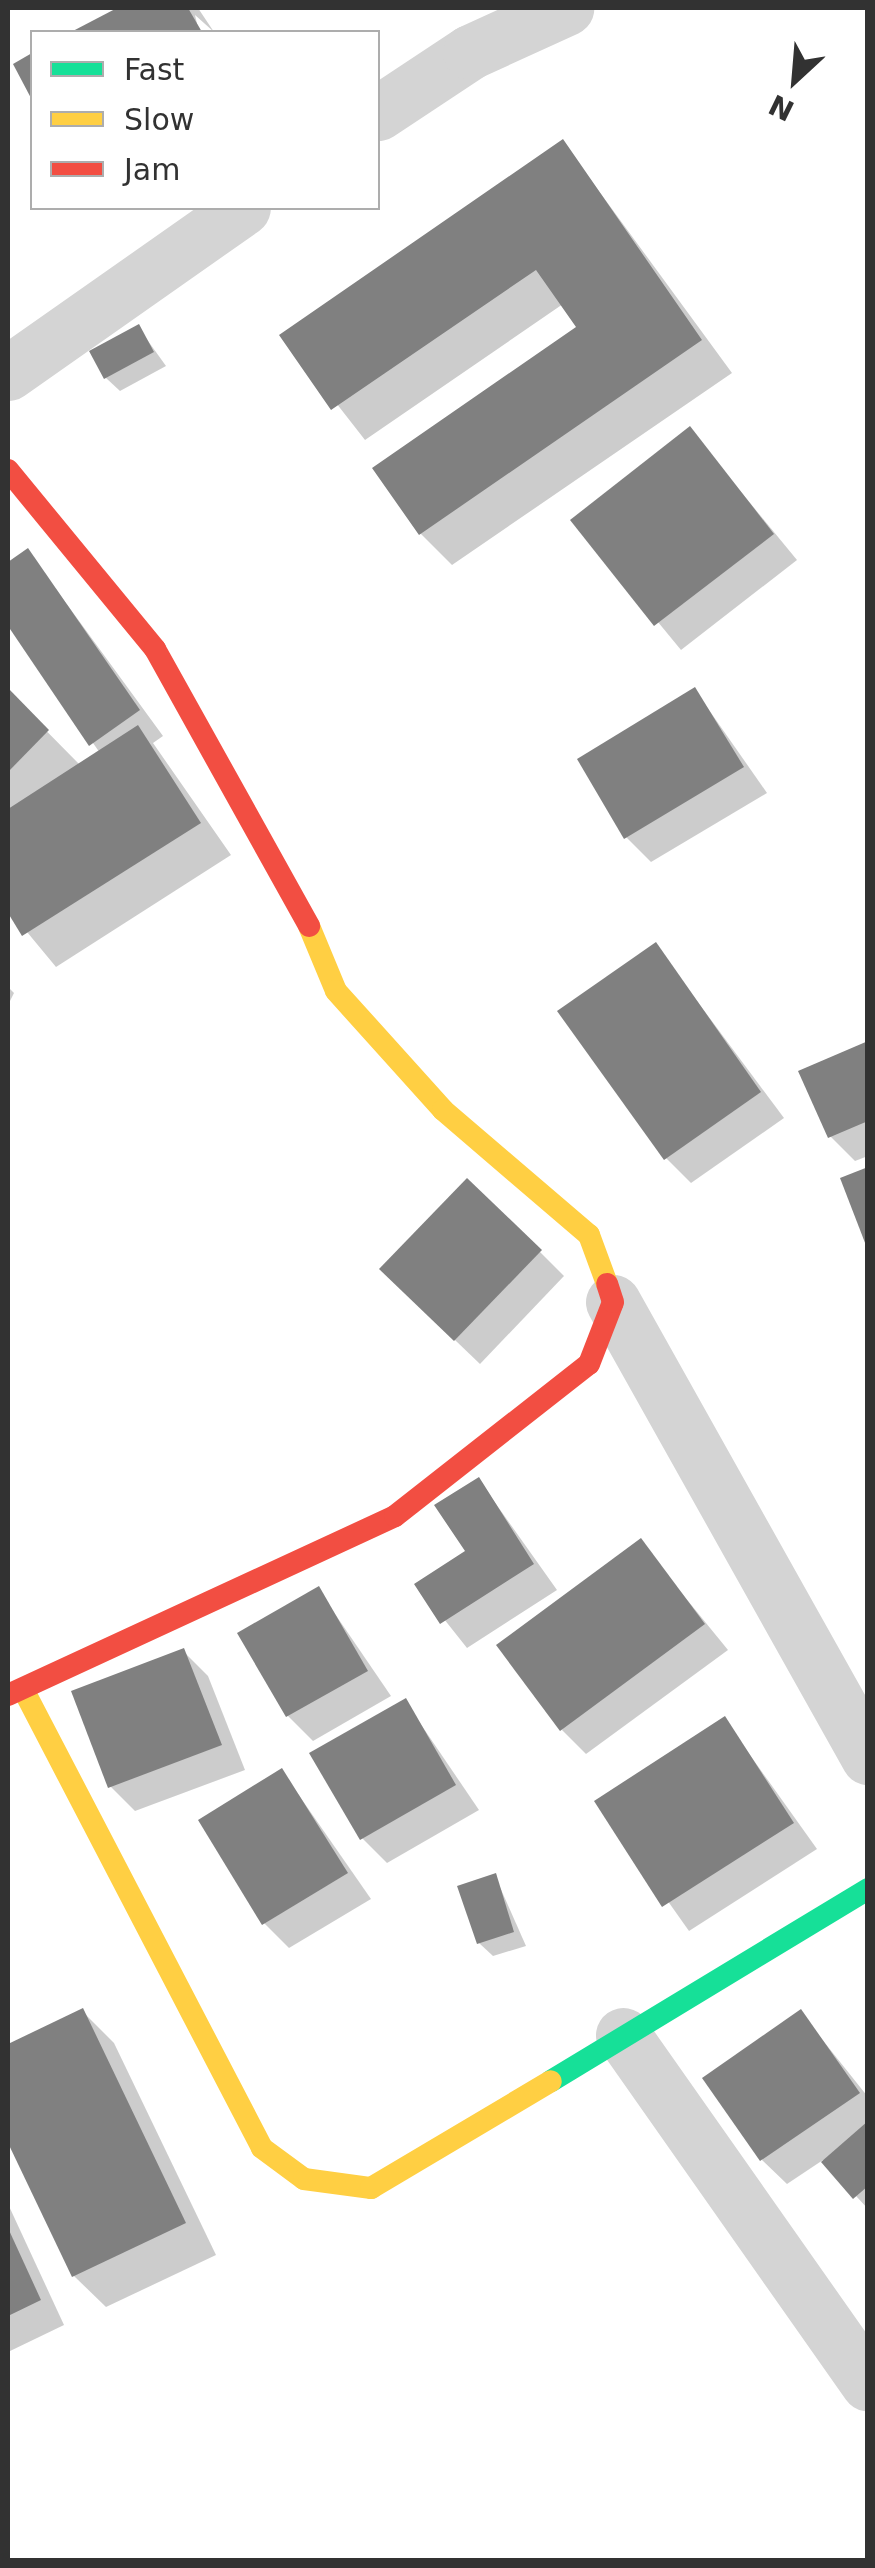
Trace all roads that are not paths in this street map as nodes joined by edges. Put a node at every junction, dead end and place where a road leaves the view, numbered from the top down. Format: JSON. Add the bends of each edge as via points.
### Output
{"nodes":[{"id":1,"x":566,"y":8,"type":"edge"},
{"id":2,"x":380,"y":111,"type":"edge"},
{"id":3,"x":239,"y":210,"type":"edge"},
{"id":4,"x":8,"y":373,"type":"edge"},
{"id":5,"x":8,"y":470,"type":"edge"},
{"id":6,"x":613,"y":1302,"type":"junction"},
{"id":7,"x":16,"y":1692,"type":"edge"},
{"id":8,"x":868,"y":1757,"type":"edge"},
{"id":9,"x":868,"y":1888,"type":"edge"},
{"id":10,"x":622,"y":2035,"type":"junction"},
{"id":11,"x":868,"y":2383,"type":"edge"}],
"edges":[{"from":1,"to":2,"type":"street","via":[[470,52]]},
{"from":3,"to":4,"type":"street"},
{"from":5,"to":6,"type":"street","via":[[154,649],[298,900],[336,991],[443,1110],[589,1235]]},
{"from":6,"to":7,"type":"street","via":[[590,1364],[395,1516]]},
{"from":6,"to":8,"type":"street"},
{"from":7,"to":10,"type":"street","via":[[228,2096],[262,2148],[304,2178],[371,2188]]},
{"from":9,"to":10,"type":"street"},
{"from":10,"to":11,"type":"street"}]}
